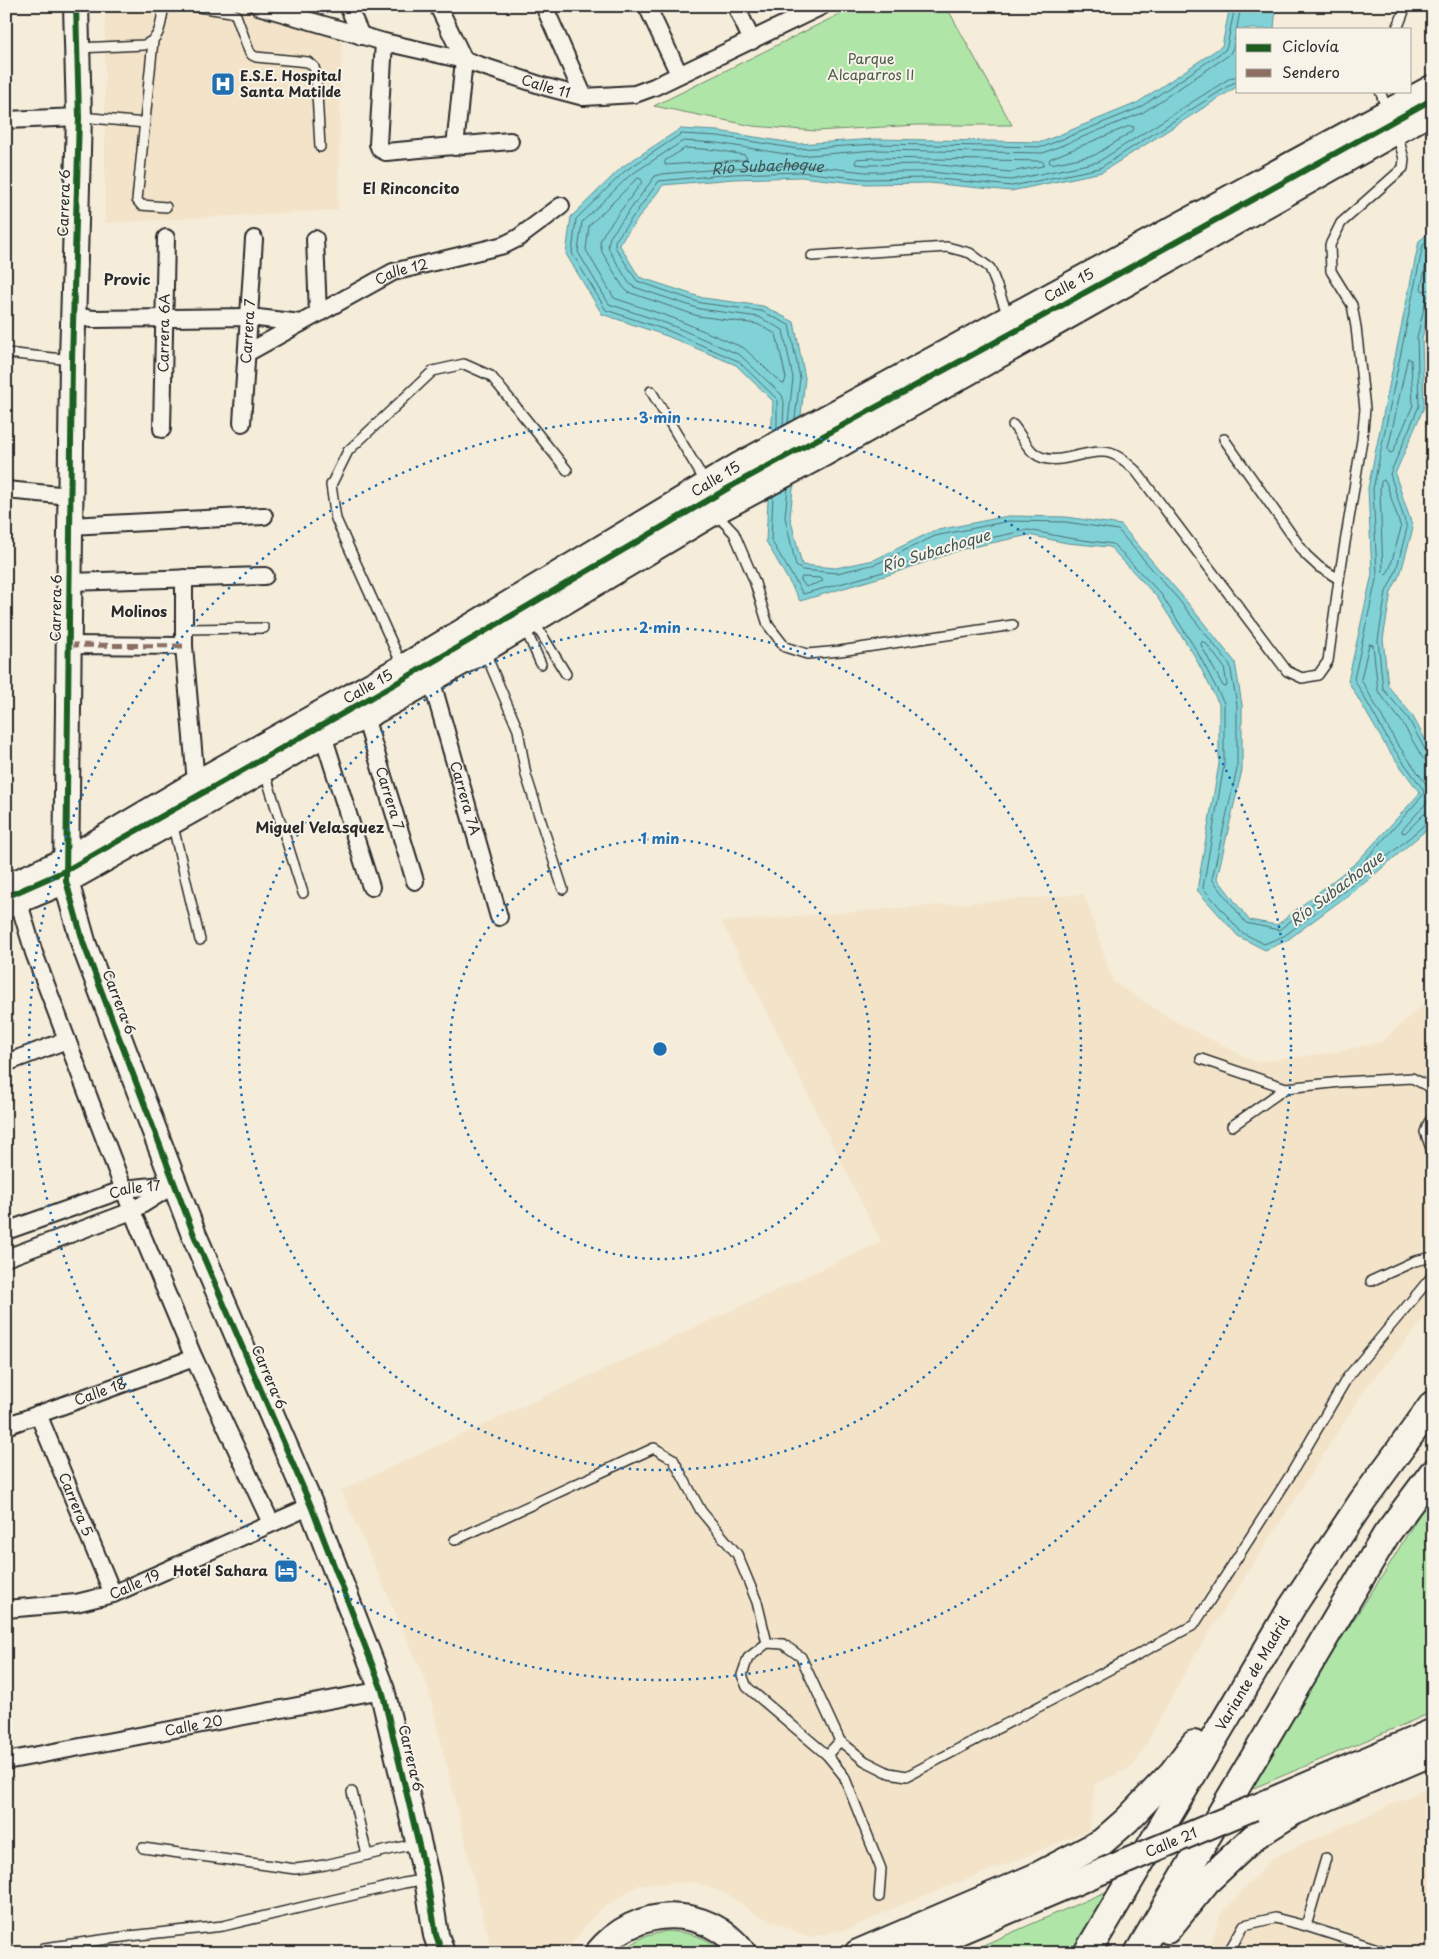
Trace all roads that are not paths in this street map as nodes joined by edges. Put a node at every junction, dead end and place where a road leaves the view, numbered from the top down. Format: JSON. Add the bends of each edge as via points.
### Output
{"nodes":[{"id":1,"x":76,"y":6,"type":"edge"},
{"id":2,"x":164,"y":6,"type":"edge"},
{"id":3,"x":192,"y":6,"type":"edge"},
{"id":4,"x":258,"y":6,"type":"edge"},
{"id":5,"x":348,"y":6,"type":"edge"},
{"id":6,"x":438,"y":6,"type":"edge"},
{"id":7,"x":544,"y":6,"type":"edge"},
{"id":8,"x":647,"y":6,"type":"edge"},
{"id":9,"x":736,"y":6,"type":"edge"},
{"id":10,"x":822,"y":6,"type":"edge"},
{"id":11,"x":1406,"y":6,"type":"edge"},
{"id":12,"x":1398,"y":28,"type":"edge"},
{"id":13,"x":361,"y":36,"type":"junction"},
{"id":14,"x":154,"y":41,"type":"junction"},
{"id":15,"x":752,"y":41,"type":"junction"},
{"id":16,"x":384,"y":42,"type":"junction"},
{"id":17,"x":77,"y":48,"type":"junction"},
{"id":18,"x":464,"y":60,"type":"junction"},
{"id":19,"x":679,"y":74,"type":"junction"},
{"id":20,"x":1433,"y":87,"type":"edge"},
{"id":21,"x":584,"y":97,"type":"junction"},
{"id":22,"x":1388,"y":111,"type":"edge"},
{"id":23,"x":1433,"y":111,"type":"edge"},
{"id":24,"x":79,"y":117,"type":"junction"},
{"id":25,"x":6,"y":120,"type":"edge"},
{"id":26,"x":145,"y":123,"type":"junction"},
{"id":27,"x":510,"y":141,"type":"dead end"},
{"id":28,"x":320,"y":147,"type":"dead end"},
{"id":29,"x":455,"y":147,"type":"junction"},
{"id":30,"x":561,"y":206,"type":"dead end"},
{"id":31,"x":166,"y":207,"type":"dead end"},
{"id":32,"x":166,"y":238,"type":"dead end"},
{"id":33,"x":254,"y":239,"type":"dead end"},
{"id":34,"x":315,"y":239,"type":"dead end"},
{"id":35,"x":812,"y":256,"type":"dead end"},
{"id":36,"x":318,"y":314,"type":"junction"},
{"id":37,"x":73,"y":316,"type":"junction"},
{"id":38,"x":249,"y":317,"type":"junction"},
{"id":39,"x":1009,"y":318,"type":"junction"},
{"id":40,"x":164,"y":319,"type":"junction"},
{"id":41,"x":301,"y":323,"type":"junction"},
{"id":42,"x":1019,"y":344,"type":"junction"},
{"id":43,"x":247,"y":352,"type":"junction"},
{"id":44,"x":6,"y":353,"type":"edge"},
{"id":45,"x":72,"y":360,"type":"junction"},
{"id":46,"x":651,"y":391,"type":"dead end"},
{"id":47,"x":242,"y":423,"type":"dead end"},
{"id":48,"x":1013,"y":425,"type":"dead end"},
{"id":49,"x":162,"y":429,"type":"dead end"},
{"id":50,"x":1224,"y":438,"type":"dead end"},
{"id":51,"x":567,"y":470,"type":"dead end"},
{"id":52,"x":706,"y":484,"type":"junction"},
{"id":53,"x":6,"y":490,"type":"edge"},
{"id":54,"x":70,"y":496,"type":"junction"},
{"id":55,"x":715,"y":512,"type":"junction"},
{"id":56,"x":264,"y":516,"type":"dead end"},
{"id":57,"x":70,"y":526,"type":"junction"},
{"id":58,"x":265,"y":576,"type":"dead end"},
{"id":59,"x":184,"y":578,"type":"junction"},
{"id":60,"x":1339,"y":579,"type":"junction"},
{"id":61,"x":69,"y":582,"type":"junction"},
{"id":62,"x":528,"y":623,"type":"junction"},
{"id":63,"x":1013,"y":625,"type":"dead end"},
{"id":64,"x":264,"y":628,"type":"dead end"},
{"id":65,"x":185,"y":630,"type":"junction"},
{"id":66,"x":68,"y":645,"type":"junction"},
{"id":67,"x":184,"y":646,"type":"junction"},
{"id":68,"x":484,"y":650,"type":"junction"},
{"id":69,"x":540,"y":664,"type":"dead end"},
{"id":70,"x":403,"y":668,"type":"junction"},
{"id":71,"x":566,"y":674,"type":"dead end"},
{"id":72,"x":422,"y":684,"type":"junction"},
{"id":73,"x":365,"y":716,"type":"junction"},
{"id":74,"x":323,"y":735,"type":"junction"},
{"id":75,"x":264,"y":770,"type":"junction"},
{"id":76,"x":196,"y":782,"type":"junction"},
{"id":77,"x":172,"y":822,"type":"junction"},
{"id":78,"x":66,"y":871,"type":"junction"},
{"id":79,"x":415,"y":881,"type":"dead end"},
{"id":80,"x":371,"y":887,"type":"dead end"},
{"id":81,"x":563,"y":889,"type":"dead end"},
{"id":82,"x":303,"y":892,"type":"dead end"},
{"id":83,"x":11,"y":895,"type":"edge"},
{"id":84,"x":499,"y":917,"type":"dead end"},
{"id":85,"x":200,"y":940,"type":"dead end"},
{"id":86,"x":67,"y":1040,"type":"junction"},
{"id":87,"x":1201,"y":1059,"type":"dead end"},
{"id":88,"x":6,"y":1063,"type":"edge"},
{"id":89,"x":1286,"y":1088,"type":"junction"},
{"id":90,"x":1433,"y":1089,"type":"edge"},
{"id":91,"x":1433,"y":1119,"type":"edge"},
{"id":92,"x":1232,"y":1126,"type":"dead end"},
{"id":93,"x":1433,"y":1154,"type":"edge"},
{"id":94,"x":175,"y":1184,"type":"junction"},
{"id":95,"x":125,"y":1189,"type":"junction"},
{"id":96,"x":132,"y":1211,"type":"junction"},
{"id":97,"x":6,"y":1231,"type":"edge"},
{"id":98,"x":1433,"y":1257,"type":"edge"},
{"id":99,"x":6,"y":1258,"type":"edge"},
{"id":100,"x":1433,"y":1275,"type":"edge"},
{"id":101,"x":1371,"y":1280,"type":"dead end"},
{"id":102,"x":194,"y":1358,"type":"junction"},
{"id":103,"x":1433,"y":1404,"type":"edge"},
{"id":104,"x":38,"y":1414,"type":"junction"},
{"id":105,"x":6,"y":1426,"type":"edge"},
{"id":106,"x":1433,"y":1472,"type":"edge"},
{"id":107,"x":311,"y":1506,"type":"junction"},
{"id":108,"x":271,"y":1523,"type":"junction"},
{"id":109,"x":455,"y":1540,"type":"dead end"},
{"id":110,"x":113,"y":1594,"type":"junction"},
{"id":111,"x":1292,"y":1607,"type":"junction"},
{"id":112,"x":6,"y":1609,"type":"edge"},
{"id":113,"x":767,"y":1643,"type":"junction"},
{"id":114,"x":382,"y":1690,"type":"junction"},
{"id":115,"x":1433,"y":1731,"type":"edge"},
{"id":116,"x":840,"y":1741,"type":"junction"},
{"id":117,"x":1433,"y":1752,"type":"edge"},
{"id":118,"x":827,"y":1755,"type":"junction"},
{"id":119,"x":6,"y":1761,"type":"edge"},
{"id":120,"x":352,"y":1792,"type":"dead end"},
{"id":121,"x":418,"y":1843,"type":"junction"},
{"id":122,"x":143,"y":1848,"type":"dead end"},
{"id":123,"x":367,"y":1855,"type":"junction"},
{"id":124,"x":1326,"y":1858,"type":"dead end"},
{"id":125,"x":427,"y":1879,"type":"junction"},
{"id":126,"x":879,"y":1897,"type":"dead end"},
{"id":127,"x":1306,"y":1926,"type":"junction"},
{"id":128,"x":44,"y":1948,"type":"dead end"},
{"id":129,"x":442,"y":1953,"type":"edge"},
{"id":130,"x":597,"y":1953,"type":"edge"},
{"id":131,"x":744,"y":1953,"type":"edge"},
{"id":132,"x":858,"y":1953,"type":"edge"},
{"id":133,"x":910,"y":1953,"type":"edge"},
{"id":134,"x":1087,"y":1953,"type":"edge"},
{"id":135,"x":1138,"y":1953,"type":"edge"},
{"id":136,"x":1150,"y":1953,"type":"edge"},
{"id":137,"x":1228,"y":1953,"type":"edge"},
{"id":138,"x":1390,"y":1953,"type":"edge"}],
"edges":[{"from":1,"to":17,"type":"street","name":"Carrera 6"},
{"from":2,"to":14,"type":"lane","via":[[159,33]]},
{"from":3,"to":28,"type":"lane","via":[[236,14],[249,51],[256,57],[308,62],[314,67]]},
{"from":4,"to":13,"type":"street","name":"Calle 11"},
{"from":5,"to":13,"type":"street"},
{"from":6,"to":18,"type":"street"},
{"from":7,"to":21,"type":"street"},
{"from":8,"to":19,"type":"street"},
{"from":9,"to":15,"type":"street"},
{"from":10,"to":15,"type":"street","name":"Calle 11"},
{"from":11,"to":12,"type":"lane"},
{"from":13,"to":16,"type":"street","name":"Calle 11"},
{"from":14,"to":17,"type":"lane","via":[[144,45]]},
{"from":14,"to":26,"type":"lane"},
{"from":15,"to":19,"type":"street","name":"Calle 11"},
{"from":16,"to":18,"type":"street","name":"Calle 11"},
{"from":16,"to":29,"type":"street","via":[[380,149],[386,152]]},
{"from":17,"to":24,"type":"street","name":"Carrera 6"},
{"from":18,"to":21,"type":"street","name":"Calle 11"},
{"from":18,"to":29,"type":"street"},
{"from":19,"to":21,"type":"street","name":"Calle 11","via":[[635,94]]},
{"from":20,"to":22,"type":"street","name":"Calle 15"},
{"from":22,"to":23,"type":"street","name":"Calle 15"},
{"from":22,"to":39,"type":"street","name":"Calle 15"},
{"from":22,"to":42,"type":"street","name":"Calle 15"},
{"from":22,"to":60,"type":"lane","via":[[1404,159],[1403,168],[1342,223],[1330,245],[1331,271],[1352,305],[1365,409]]},
{"from":24,"to":25,"type":"street"},
{"from":24,"to":26,"type":"lane"},
{"from":24,"to":37,"type":"street","name":"Carrera 6"},
{"from":26,"to":31,"type":"lane","via":[[137,200],[141,205]]},
{"from":27,"to":29,"type":"street"},
{"from":30,"to":36,"type":"street","name":"Calle 12","via":[[504,245],[393,272]]},
{"from":32,"to":40,"type":"street","name":"Carrera 6A"},
{"from":33,"to":38,"type":"street","name":"Carrera 7"},
{"from":34,"to":36,"type":"street"},
{"from":35,"to":39,"type":"lane","via":[[947,247],[970,253],[990,268]]},
{"from":36,"to":41,"type":"street","name":"Calle 12"},
{"from":37,"to":40,"type":"street"},
{"from":37,"to":45,"type":"street","name":"Carrera 6"},
{"from":38,"to":40,"type":"street"},
{"from":38,"to":41,"type":"street"},
{"from":38,"to":43,"type":"street","name":"Carrera 7"},
{"from":39,"to":42,"type":"street"},
{"from":39,"to":52,"type":"street","name":"Calle 15"},
{"from":40,"to":49,"type":"street","name":"Carrera 6A"},
{"from":41,"to":43,"type":"street","name":"Calle 12"},
{"from":42,"to":55,"type":"street","name":"Calle 15"},
{"from":43,"to":47,"type":"street","name":"Carrera 7"},
{"from":44,"to":45,"type":"lane"},
{"from":45,"to":54,"type":"street","name":"Carrera 6"},
{"from":46,"to":52,"type":"lane"},
{"from":48,"to":60,"type":"lane","via":[[1034,453],[1043,457],[1054,460],[1103,452],[1122,458],[1136,471],[1287,671],[1302,678],[1318,675],[1328,661]]},
{"from":50,"to":60,"type":"lane","via":[[1306,555],[1319,568]]},
{"from":51,"to":70,"type":"lane","via":[[491,376],[464,364],[433,371],[348,451],[331,485],[336,519]]},
{"from":52,"to":55,"type":"street"},
{"from":52,"to":70,"type":"street","name":"Calle 15"},
{"from":53,"to":54,"type":"street"},
{"from":54,"to":57,"type":"street","name":"Carrera 6"},
{"from":55,"to":62,"type":"street","name":"Calle 15"},
{"from":55,"to":63,"type":"lane","via":[[734,533],[768,625],[784,648],[807,654],[840,651]]},
{"from":56,"to":57,"type":"street"},
{"from":57,"to":61,"type":"street","name":"Carrera 6"},
{"from":58,"to":59,"type":"street"},
{"from":59,"to":61,"type":"street"},
{"from":59,"to":65,"type":"street"},
{"from":61,"to":66,"type":"street","name":"Carrera 6"},
{"from":62,"to":68,"type":"street","name":"Calle 15"},
{"from":62,"to":69,"type":"lane"},
{"from":62,"to":71,"type":"lane"},
{"from":64,"to":65,"type":"lane"},
{"from":65,"to":67,"type":"street"},
{"from":66,"to":67,"type":"street"},
{"from":66,"to":78,"type":"street","name":"Carrera 6"},
{"from":67,"to":76,"type":"street"},
{"from":68,"to":72,"type":"street","name":"Calle 15"},
{"from":68,"to":81,"type":"lane","via":[[518,730],[526,776]]},
{"from":70,"to":72,"type":"lane"},
{"from":70,"to":76,"type":"street","name":"Calle 15"},
{"from":72,"to":73,"type":"street","name":"Calle 15"},
{"from":72,"to":84,"type":"street","name":"Carrera 7A"},
{"from":73,"to":74,"type":"street","name":"Calle 15"},
{"from":73,"to":79,"type":"street","name":"Carrera 7"},
{"from":74,"to":75,"type":"street","name":"Calle 15"},
{"from":74,"to":80,"type":"street"},
{"from":75,"to":77,"type":"street","name":"Calle 15"},
{"from":75,"to":82,"type":"lane"},
{"from":76,"to":78,"type":"street","name":"Calle 15"},
{"from":77,"to":78,"type":"street","name":"Calle 15"},
{"from":77,"to":85,"type":"lane"},
{"from":78,"to":83,"type":"street","name":"Calle 15"},
{"from":78,"to":94,"type":"street","name":"Carrera 6","via":[[84,945]]},
{"from":83,"to":86,"type":"street"},
{"from":86,"to":88,"type":"street"},
{"from":86,"to":95,"type":"street"},
{"from":87,"to":89,"type":"lane"},
{"from":89,"to":90,"type":"lane","via":[[1412,1078]]},
{"from":89,"to":92,"type":"lane"},
{"from":91,"to":93,"type":"lane","via":[[1424,1132]]},
{"from":94,"to":95,"type":"street","name":"Calle 17"},
{"from":94,"to":96,"type":"street","name":"Calle 17"},
{"from":94,"to":107,"type":"street","name":"Carrera 6"},
{"from":95,"to":96,"type":"street"},
{"from":95,"to":97,"type":"street","name":"Calle 17"},
{"from":96,"to":99,"type":"street","name":"Calle 17"},
{"from":96,"to":102,"type":"street"},
{"from":98,"to":101,"type":"lane","via":[[1423,1258]]},
{"from":100,"to":116,"type":"lane","via":[[1347,1378],[1291,1474],[1194,1625],[907,1776],[889,1773],[865,1761]]},
{"from":102,"to":104,"type":"street","name":"Calle 18"},
{"from":102,"to":108,"type":"street"},
{"from":103,"to":111,"type":"main road","name":"Variante de Madrid","via":[[1363,1500]]},
{"from":104,"to":105,"type":"street","name":"Calle 18"},
{"from":104,"to":110,"type":"street","name":"Carrera 5"},
{"from":106,"to":135,"type":"main road","via":[[1386,1535]]},
{"from":107,"to":108,"type":"street","name":"Calle 19"},
{"from":107,"to":114,"type":"street","name":"Carrera 6"},
{"from":108,"to":110,"type":"street","name":"Calle 19"},
{"from":109,"to":113,"type":"lane","via":[[654,1448],[672,1459],[701,1511],[736,1554],[758,1602]]},
{"from":110,"to":112,"type":"street","name":"Calle 19","via":[[76,1603]]},
{"from":111,"to":132,"type":"main road","via":[[1172,1773],[1102,1842],[1035,1878]]},
{"from":111,"to":134,"type":"main road","name":"Variante de Madrid"},
{"from":113,"to":116,"type":"lane","via":[[783,1644],[800,1657]]},
{"from":113,"to":118,"type":"lane","via":[[748,1658],[742,1675],[747,1688]]},
{"from":114,"to":119,"type":"street","name":"Calle 20"},
{"from":114,"to":121,"type":"street","name":"Carrera 6"},
{"from":115,"to":133,"type":"street","name":"Calle 21","bridge":true},
{"from":116,"to":118,"type":"lane"},
{"from":117,"to":136,"type":"main road","via":[[1293,1812],[1255,1836],[1207,1881]]},
{"from":118,"to":126,"type":"lane","via":[[844,1776],[881,1869]]},
{"from":120,"to":123,"type":"lane"},
{"from":121,"to":123,"type":"lane"},
{"from":121,"to":125,"type":"street","name":"Carrera 6"},
{"from":122,"to":123,"type":"lane","via":[[295,1869]]},
{"from":124,"to":127,"type":"lane"},
{"from":125,"to":128,"type":"lane","via":[[223,1926]]},
{"from":125,"to":129,"type":"street","name":"Carrera 6"},
{"from":127,"to":137,"type":"lane","via":[[1275,1918],[1244,1925]]},
{"from":127,"to":138,"type":"lane"},
{"from":130,"to":131,"type":"street","via":[[617,1933],[640,1921],[665,1916],[691,1918],[716,1927],[736,1942]]}]}
